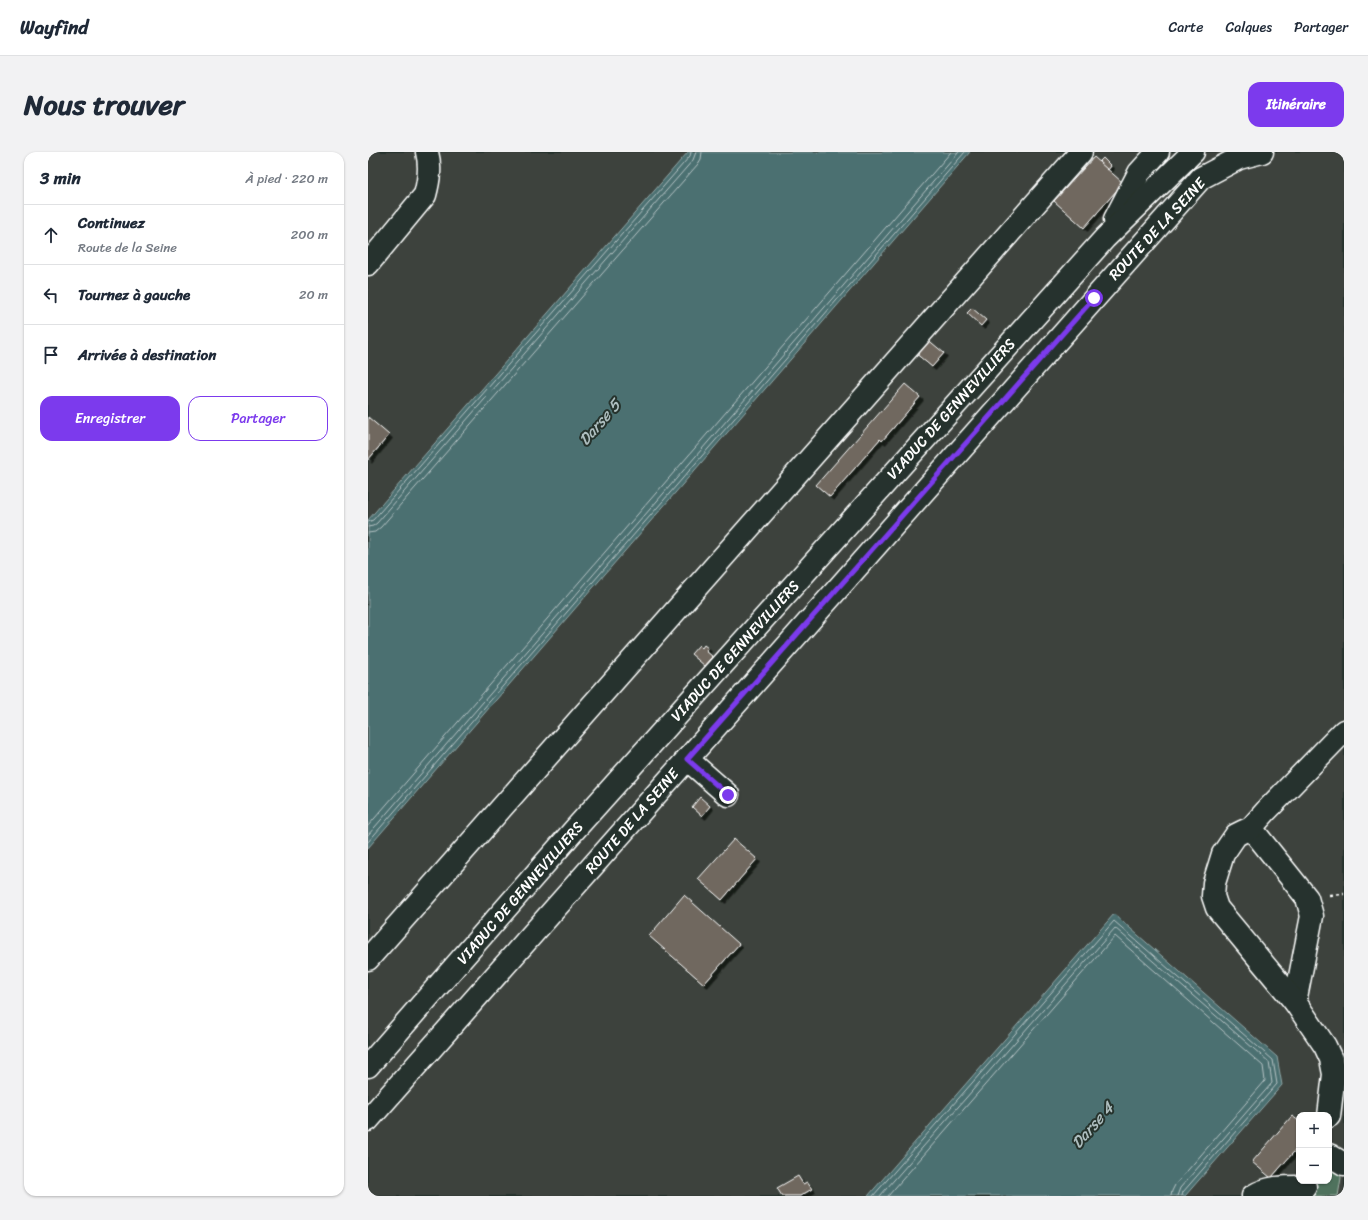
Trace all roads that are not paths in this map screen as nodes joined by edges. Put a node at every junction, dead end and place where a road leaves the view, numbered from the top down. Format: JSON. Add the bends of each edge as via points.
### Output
{"nodes":[{"id":1,"x":427,"y":152,"type":"edge"},
{"id":2,"x":1081,"y":152,"type":"edge"},
{"id":3,"x":1158,"y":152,"type":"edge"},
{"id":4,"x":1193,"y":152,"type":"edge"},
{"id":5,"x":1197,"y":152,"type":"edge"},
{"id":6,"x":1262,"y":152,"type":"edge"},
{"id":7,"x":1201,"y":178,"type":"junction"},
{"id":8,"x":1105,"y":238,"type":"junction"},
{"id":9,"x":368,"y":264,"type":"edge"},
{"id":10,"x":1344,"y":731,"type":"edge"},
{"id":11,"x":687,"y":759,"type":"junction"},
{"id":12,"x":728,"y":795,"type":"dead end"},
{"id":13,"x":1251,"y":828,"type":"junction"},
{"id":14,"x":368,"y":959,"type":"edge"},
{"id":15,"x":1295,"y":1002,"type":"junction"},
{"id":16,"x":368,"y":1066,"type":"edge"},
{"id":17,"x":1329,"y":1112,"type":"edge"},
{"id":18,"x":368,"y":1120,"type":"edge"},
{"id":19,"x":1332,"y":1157,"type":"edge"},
{"id":20,"x":1344,"y":1164,"type":"edge"},
{"id":21,"x":1306,"y":1188,"type":"edge"},
{"id":22,"x":1253,"y":1196,"type":"edge"}],
"edges":[{"from":1,"to":9,"type":"main road","via":[[430,162],[425,195]]},
{"from":2,"to":14,"type":"main road"},
{"from":3,"to":8,"type":"main road","via":[[1139,173]]},
{"from":4,"to":8,"type":"main road"},
{"from":5,"to":7,"type":"main road"},
{"from":6,"to":7,"type":"main road","name":"ROUTE DE LA SEINE","via":[[1239,158]]},
{"from":7,"to":11,"type":"main road","name":"ROUTE DE LA SEINE"},
{"from":8,"to":16,"type":"main road","name":"VIADUC DE GENNEVILLIERS","via":[[581,822]]},
{"from":10,"to":13,"type":"main road"},
{"from":11,"to":12,"type":"main road"},
{"from":11,"to":18,"type":"main road","name":"ROUTE DE LA SEINE"},
{"from":13,"to":15,"type":"main road","via":[[1307,898],[1310,907],[1312,916]]},
{"from":13,"to":15,"type":"main road","via":[[1236,836],[1223,854],[1214,883],[1213,896],[1217,908]]},
{"from":15,"to":17,"type":"main road","via":[[1331,1059],[1334,1074]]},
{"from":19,"to":20,"type":"main road"},
{"from":21,"to":22,"type":"main road","via":[[1285,1187],[1259,1192]]}]}
